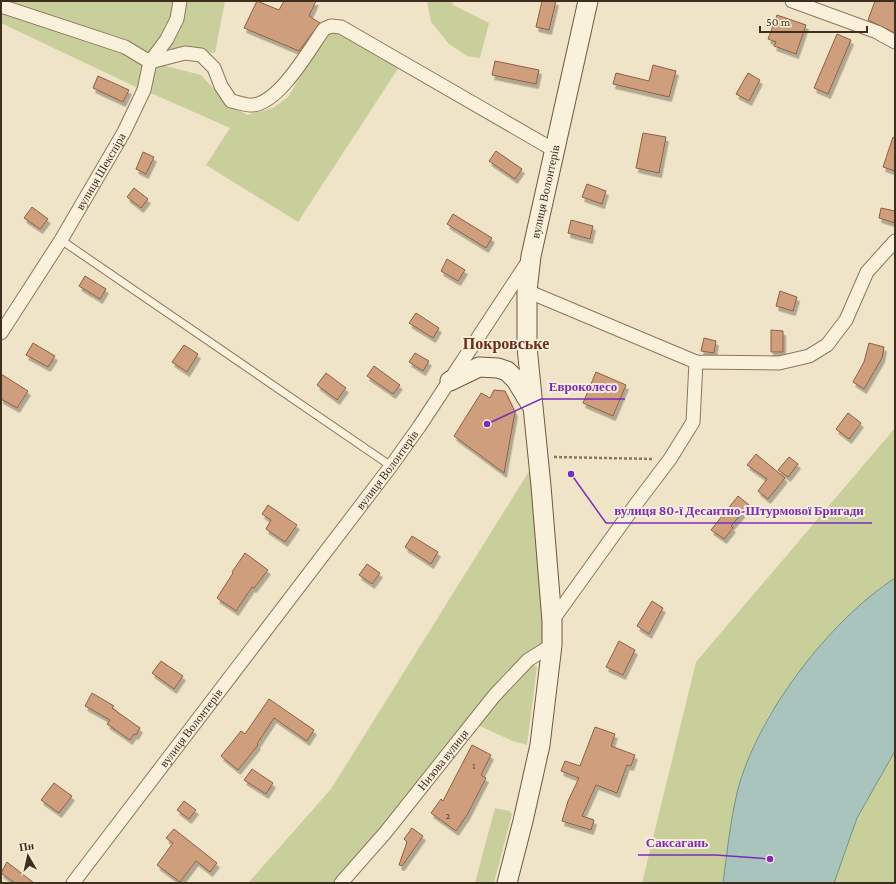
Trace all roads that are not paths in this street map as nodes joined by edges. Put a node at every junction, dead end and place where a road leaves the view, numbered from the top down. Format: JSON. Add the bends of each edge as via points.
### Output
{"nodes":[{"id":1,"x":180,"y":1,"type":"edge"},
{"id":2,"x":588,"y":1,"type":"edge"},
{"id":3,"x":792,"y":1,"type":"edge"},
{"id":4,"x":1,"y":6,"type":"edge"},
{"id":5,"x":895,"y":42,"type":"edge"},
{"id":6,"x":150,"y":62,"type":"junction"},
{"id":7,"x":554,"y":150,"type":"junction"},
{"id":8,"x":61,"y":240,"type":"junction"},
{"id":9,"x":895,"y":241,"type":"edge"},
{"id":10,"x":531,"y":256,"type":"junction"},
{"id":11,"x":527,"y":291,"type":"junction"},
{"id":12,"x":1,"y":333,"type":"edge"},
{"id":13,"x":696,"y":362,"type":"junction"},
{"id":14,"x":450,"y":381,"type":"junction"},
{"id":15,"x":534,"y":409,"type":"junction"},
{"id":16,"x":391,"y":466,"type":"junction"},
{"id":17,"x":552,"y":621,"type":"junction"},
{"id":18,"x":552,"y":645,"type":"junction"},
{"id":19,"x":73,"y":883,"type":"edge"},
{"id":20,"x":341,"y":883,"type":"edge"},
{"id":21,"x":507,"y":883,"type":"edge"}],
"edges":[{"from":1,"to":6,"type":"street","name":"вулиця Шекспіра","via":[[177,18],[167,39]]},
{"from":2,"to":7,"type":"street","name":"вулиця Волонтерів"},
{"from":3,"to":5,"type":"street","via":[[877,32]]},
{"from":4,"to":6,"type":"street","via":[[125,47]]},
{"from":6,"to":7,"type":"street","via":[[185,53],[201,55],[214,68],[221,86],[231,101],[252,105],[266,101],[281,87],[324,29],[330,26],[341,27]]},
{"from":6,"to":8,"type":"street","name":"вулиця Шекспіра","via":[[144,90],[127,125]]},
{"from":7,"to":10,"type":"street","name":"вулиця Волонтерів"},
{"from":8,"to":12,"type":"street","name":"вулиця Шекспіра"},
{"from":8,"to":16,"type":"lane"},
{"from":9,"to":13,"type":"street","via":[[867,272],[846,320],[827,345],[809,356],[779,363]]},
{"from":10,"to":11,"type":"street"},
{"from":10,"to":14,"type":"street","name":"вулиця Волонтерів"},
{"from":11,"to":13,"type":"street"},
{"from":11,"to":15,"type":"street","via":[[527,348]]},
{"from":13,"to":17,"type":"street","via":[[693,422],[670,459]]},
{"from":14,"to":15,"type":"street","via":[[479,367],[498,368],[507,371],[516,380]]},
{"from":14,"to":16,"type":"street","name":"вулиця Волонтерів"},
{"from":15,"to":17,"type":"street"},
{"from":16,"to":19,"type":"street","name":"вулиця Волонтерів"},
{"from":17,"to":18,"type":"street"},
{"from":18,"to":20,"type":"street","name":"Низова вулиця","via":[[528,660],[494,696],[385,833]]},
{"from":18,"to":21,"type":"street","via":[[540,745]]}]}
